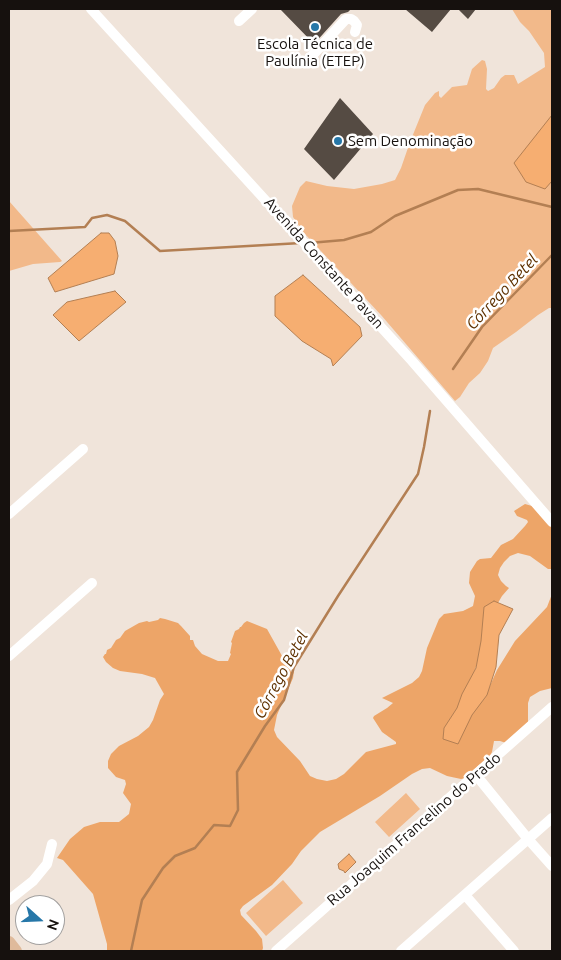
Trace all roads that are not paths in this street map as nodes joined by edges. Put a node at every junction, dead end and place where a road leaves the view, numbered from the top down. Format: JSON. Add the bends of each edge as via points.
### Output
{"nodes":[{"id":1,"x":91,"y":9,"type":"edge"},
{"id":2,"x":252,"y":9,"type":"edge"},
{"id":3,"x":239,"y":20,"type":"dead end"},
{"id":4,"x":355,"y":32,"type":"dead end"},
{"id":5,"x":308,"y":60,"type":"dead end"},
{"id":6,"x":83,"y":449,"type":"dead end"},
{"id":7,"x":9,"y":514,"type":"edge"},
{"id":8,"x":552,"y":522,"type":"edge"},
{"id":9,"x":92,"y":583,"type":"dead end"},
{"id":10,"x":9,"y":656,"type":"edge"},
{"id":11,"x":552,"y":707,"type":"edge"},
{"id":12,"x":476,"y":775,"type":"junction"},
{"id":13,"x":552,"y":818,"type":"edge"},
{"id":14,"x":528,"y":839,"type":"junction"},
{"id":15,"x":52,"y":844,"type":"dead end"},
{"id":16,"x":552,"y":866,"type":"edge"},
{"id":17,"x":465,"y":895,"type":"junction"},
{"id":18,"x":9,"y":900,"type":"edge"},
{"id":19,"x":9,"y":942,"type":"edge"},
{"id":20,"x":279,"y":950,"type":"edge"},
{"id":21,"x":16,"y":951,"type":"edge"},
{"id":22,"x":401,"y":951,"type":"edge"},
{"id":23,"x":514,"y":951,"type":"edge"}],
"edges":[{"from":1,"to":8,"type":"street","name":"Avenida Constante Pavan","via":[[406,353]]},
{"from":2,"to":3,"type":"street"},
{"from":4,"to":5,"type":"street","via":[[357,24],[346,19]]},
{"from":6,"to":7,"type":"street"},
{"from":9,"to":10,"type":"street"},
{"from":11,"to":12,"type":"street","name":"Rua Joaquim Francelino do Prado"},
{"from":12,"to":14,"type":"street"},
{"from":12,"to":20,"type":"street","name":"Rua Joaquim Francelino do Prado"},
{"from":13,"to":14,"type":"street"},
{"from":14,"to":16,"type":"street"},
{"from":14,"to":17,"type":"street"},
{"from":15,"to":18,"type":"street","via":[[47,864],[33,881]]},
{"from":17,"to":22,"type":"street"},
{"from":17,"to":23,"type":"street"},
{"from":19,"to":21,"type":"main road"}]}
